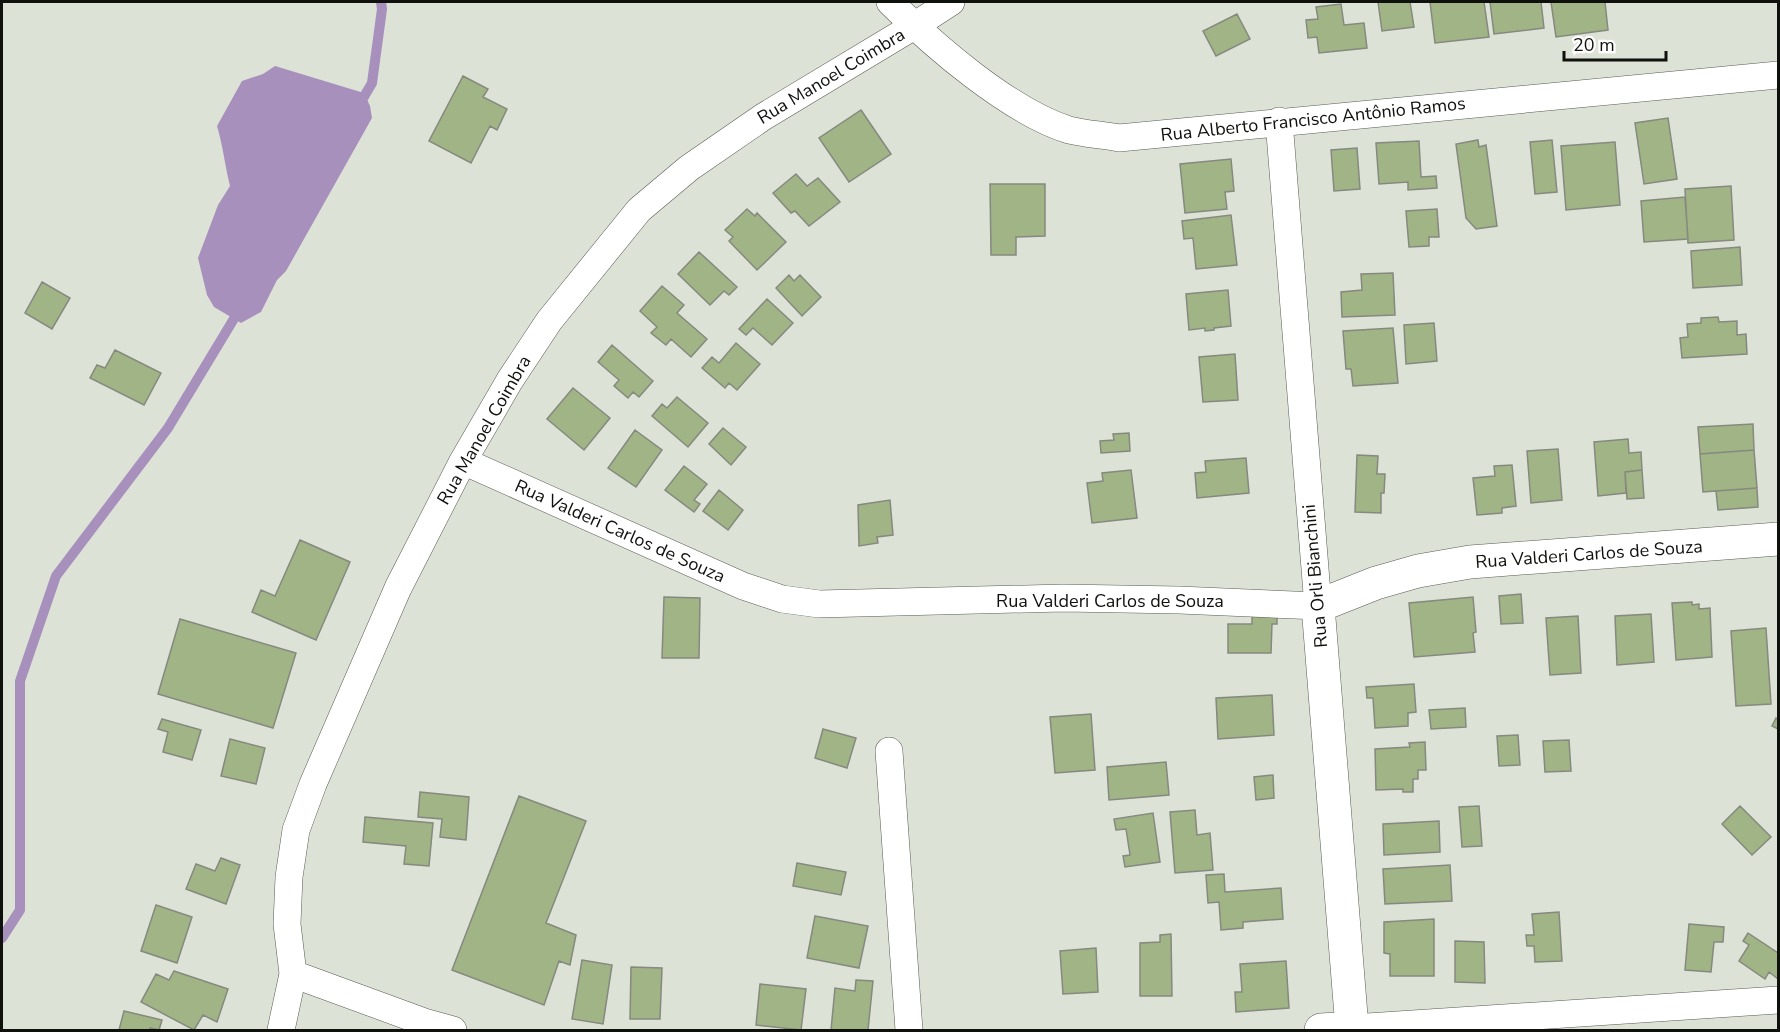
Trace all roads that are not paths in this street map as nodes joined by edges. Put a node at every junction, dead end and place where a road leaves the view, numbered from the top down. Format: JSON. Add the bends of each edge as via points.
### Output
{"nodes":[{"id":1,"x":890,"y":2,"type":"edge"},
{"id":2,"x":951,"y":2,"type":"edge"},
{"id":3,"x":914,"y":26,"type":"junction"},
{"id":4,"x":1779,"y":75,"type":"edge"},
{"id":5,"x":1279,"y":121,"type":"junction"},
{"id":6,"x":463,"y":461,"type":"junction"},
{"id":7,"x":1779,"y":539,"type":"edge"},
{"id":8,"x":1318,"y":606,"type":"junction"},
{"id":9,"x":889,"y":752,"type":"dead end"},
{"id":10,"x":293,"y":974,"type":"junction"},
{"id":11,"x":1779,"y":1000,"type":"edge"},
{"id":12,"x":281,"y":1030,"type":"edge"},
{"id":13,"x":453,"y":1030,"type":"edge"},
{"id":14,"x":909,"y":1030,"type":"edge"},
{"id":15,"x":1341,"y":1030,"type":"edge"}],
"edges":[{"from":1,"to":3,"type":"street","name":"Rua Alberto Francisco Antônio Ramos"},
{"from":2,"to":3,"type":"street","name":"Rua Manoel Coimbra"},
{"from":3,"to":5,"type":"street","name":"Rua Alberto Francisco Antônio Ramos","via":[[990,87],[1036,116],[1070,130],[1119,138]]},
{"from":3,"to":6,"type":"street","name":"Rua Manoel Coimbra","via":[[763,117],[689,168],[639,210],[549,321]]},
{"from":4,"to":5,"type":"street","name":"Rua Alberto Francisco Antônio Ramos"},
{"from":5,"to":8,"type":"street","name":"Rua Orli Bianchini"},
{"from":6,"to":8,"type":"street","name":"Rua Valderi Carlos de Souza","via":[[782,600],[819,604],[1063,598]]},
{"from":6,"to":10,"type":"street","name":"Rua Manoel Coimbra","via":[[398,588],[296,830],[287,924]]},
{"from":7,"to":8,"type":"street","name":"Rua Valderi Carlos de Souza","via":[[1470,562],[1418,571]]},
{"from":8,"to":15,"type":"street","name":"Rua Orli Bianchini"},
{"from":9,"to":14,"type":"street"},
{"from":10,"to":12,"type":"street","name":"Rua Manoel Coimbra"},
{"from":10,"to":13,"type":"street"},
{"from":11,"to":15,"type":"street"}]}
